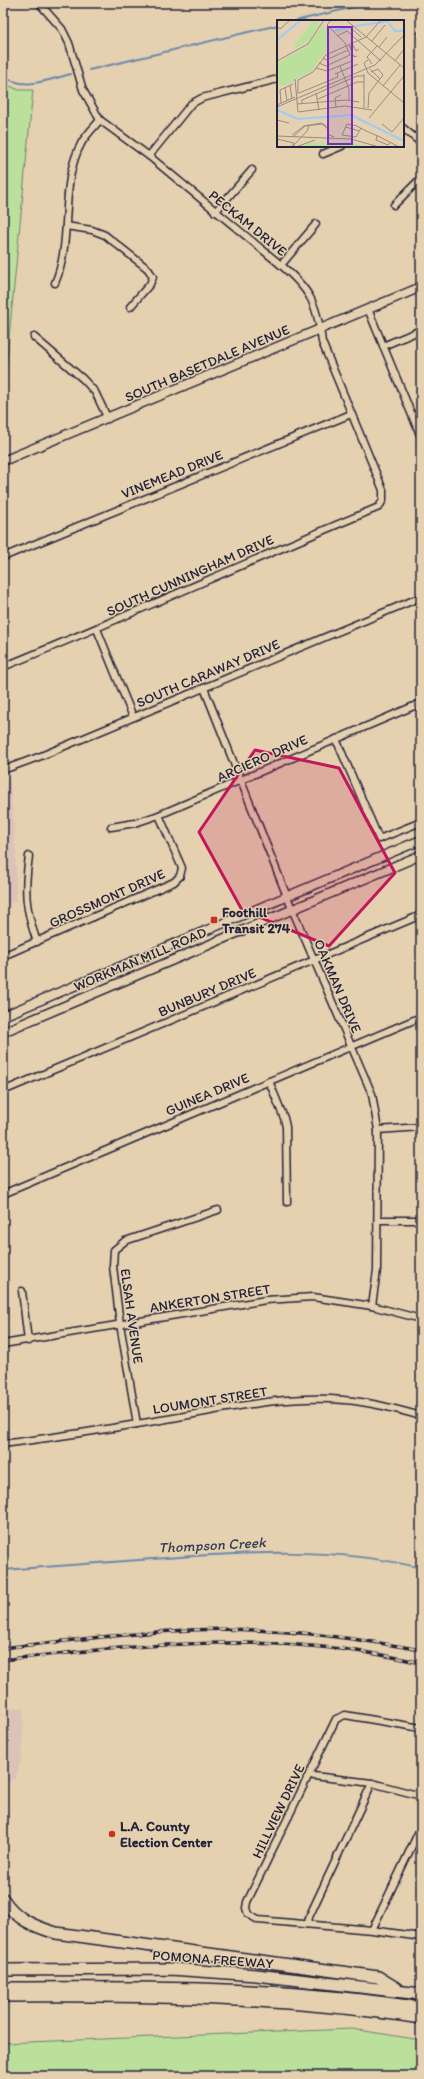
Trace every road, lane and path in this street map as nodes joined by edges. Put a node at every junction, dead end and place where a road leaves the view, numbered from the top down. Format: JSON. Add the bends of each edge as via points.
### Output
{"nodes":[{"id":1,"x":42,"y":4,"type":"edge"},
{"id":2,"x":277,"y":79,"type":"edge"},
{"id":3,"x":100,"y":120,"type":"junction"},
{"id":4,"x":404,"y":129,"type":"edge"},
{"id":5,"x":421,"y":143,"type":"edge"},
{"id":6,"x":340,"y":147,"type":"edge"},
{"id":7,"x":323,"y":154,"type":"dead end"},
{"id":8,"x":149,"y":156,"type":"junction"},
{"id":9,"x":252,"y":170,"type":"dead end"},
{"id":10,"x":421,"y":178,"type":"edge"},
{"id":11,"x":394,"y":205,"type":"dead end"},
{"id":12,"x":215,"y":212,"type":"junction"},
{"id":13,"x":316,"y":224,"type":"dead end"},
{"id":14,"x":66,"y":226,"type":"junction"},
{"id":15,"x":280,"y":265,"type":"junction"},
{"id":16,"x":55,"y":283,"type":"dead end"},
{"id":17,"x":421,"y":287,"type":"edge"},
{"id":18,"x":130,"y":307,"type":"dead end"},
{"id":19,"x":368,"y":309,"type":"junction"},
{"id":20,"x":320,"y":329,"type":"junction"},
{"id":21,"x":421,"y":330,"type":"edge"},
{"id":22,"x":34,"y":337,"type":"dead end"},
{"id":23,"x":383,"y":346,"type":"junction"},
{"id":24,"x":350,"y":414,"type":"junction"},
{"id":25,"x":108,"y":419,"type":"junction"},
{"id":26,"x":421,"y":437,"type":"edge"},
{"id":27,"x":3,"y":461,"type":"edge"},
{"id":28,"x":384,"y":500,"type":"joint"},
{"id":29,"x":3,"y":557,"type":"edge"},
{"id":30,"x":421,"y":597,"type":"edge"},
{"id":31,"x":97,"y":629,"type":"junction"},
{"id":32,"x":3,"y":667,"type":"edge"},
{"id":33,"x":204,"y":688,"type":"junction"},
{"id":34,"x":421,"y":703,"type":"edge"},
{"id":35,"x":133,"y":717,"type":"junction"},
{"id":36,"x":336,"y":739,"type":"junction"},
{"id":37,"x":3,"y":770,"type":"edge"},
{"id":38,"x":242,"y":780,"type":"junction"},
{"id":39,"x":159,"y":815,"type":"junction"},
{"id":40,"x":421,"y":822,"type":"edge"},
{"id":41,"x":111,"y":827,"type":"dead end"},
{"id":42,"x":421,"y":840,"type":"edge"},
{"id":43,"x":421,"y":854,"type":"edge"},
{"id":44,"x":29,"y":856,"type":"dead end"},
{"id":45,"x":287,"y":896,"type":"junction"},
{"id":46,"x":292,"y":909,"type":"junction"},
{"id":47,"x":421,"y":915,"type":"edge"},
{"id":48,"x":37,"y":942,"type":"junction"},
{"id":49,"x":3,"y":956,"type":"edge"},
{"id":50,"x":315,"y":960,"type":"junction"},
{"id":51,"x":3,"y":1016,"type":"edge"},
{"id":52,"x":421,"y":1017,"type":"edge"},
{"id":53,"x":3,"y":1032,"type":"edge"},
{"id":54,"x":351,"y":1046,"type":"junction"},
{"id":55,"x":269,"y":1081,"type":"junction"},
{"id":56,"x":3,"y":1091,"type":"edge"},
{"id":57,"x":421,"y":1127,"type":"edge"},
{"id":58,"x":378,"y":1130,"type":"junction"},
{"id":59,"x":3,"y":1194,"type":"edge"},
{"id":60,"x":287,"y":1202,"type":"dead end"},
{"id":61,"x":218,"y":1210,"type":"dead end"},
{"id":62,"x":378,"y":1220,"type":"junction"},
{"id":63,"x":421,"y":1220,"type":"edge"},
{"id":64,"x":22,"y":1291,"type":"dead end"},
{"id":65,"x":372,"y":1306,"type":"junction"},
{"id":66,"x":421,"y":1319,"type":"edge"},
{"id":67,"x":120,"y":1324,"type":"junction"},
{"id":68,"x":28,"y":1341,"type":"junction"},
{"id":69,"x":3,"y":1344,"type":"edge"},
{"id":70,"x":421,"y":1416,"type":"edge"},
{"id":71,"x":137,"y":1424,"type":"junction"},
{"id":72,"x":3,"y":1444,"type":"edge"},
{"id":73,"x":421,"y":1728,"type":"edge"},
{"id":74,"x":309,"y":1774,"type":"junction"},
{"id":75,"x":372,"y":1783,"type":"junction"},
{"id":76,"x":421,"y":1796,"type":"edge"},
{"id":77,"x":421,"y":1827,"type":"edge"},
{"id":78,"x":3,"y":1899,"type":"edge"},
{"id":79,"x":308,"y":1924,"type":"junction"},
{"id":80,"x":372,"y":1930,"type":"junction"},
{"id":81,"x":421,"y":1937,"type":"edge"},
{"id":82,"x":3,"y":1970,"type":"edge"},
{"id":83,"x":3,"y":1988,"type":"edge"},
{"id":84,"x":400,"y":1990,"type":"junction"},
{"id":85,"x":421,"y":1994,"type":"edge"},
{"id":86,"x":3,"y":1996,"type":"edge"},
{"id":87,"x":421,"y":2008,"type":"edge"},
{"id":88,"x":421,"y":2018,"type":"edge"}],
"edges":[{"from":1,"to":3,"type":"street","name":"PECKAM DRIVE","via":[[62,29],[69,43],[83,90]]},
{"from":2,"to":8,"type":"street","via":[[202,98],[191,104]]},
{"from":3,"to":8,"type":"street","name":"PECKAM DRIVE"},
{"from":3,"to":14,"type":"street","via":[[83,141],[75,159],[71,173]]},
{"from":4,"to":5,"type":"street"},
{"from":6,"to":7,"type":"street"},
{"from":8,"to":12,"type":"street","name":"PECKAM DRIVE"},
{"from":9,"to":12,"type":"street"},
{"from":10,"to":11,"type":"street"},
{"from":12,"to":15,"type":"street","name":"PECKAM DRIVE"},
{"from":13,"to":15,"type":"street"},
{"from":14,"to":16,"type":"street","via":[[61,268]]},
{"from":14,"to":18,"type":"street","via":[[105,235],[148,269],[153,277],[150,284]]},
{"from":15,"to":20,"type":"street","name":"PECKAM DRIVE","via":[[300,282],[309,294],[319,318]]},
{"from":17,"to":19,"type":"main road","name":"SOUTH BASETDALE AVENUE"},
{"from":19,"to":20,"type":"main road","name":"SOUTH BASETDALE AVENUE"},
{"from":19,"to":23,"type":"street"},
{"from":20,"to":24,"type":"street","name":"PECKAM DRIVE","via":[[322,342]]},
{"from":20,"to":25,"type":"main road","name":"SOUTH BASETDALE AVENUE"},
{"from":21,"to":23,"type":"street"},
{"from":22,"to":25,"type":"street","via":[[87,383],[95,392]]},
{"from":23,"to":26,"type":"street"},
{"from":24,"to":28,"type":"street","name":"PECKAM DRIVE","via":[[383,490]]},
{"from":24,"to":29,"type":"street","name":"VINEMEAD DRIVE"},
{"from":25,"to":27,"type":"main road","name":"SOUTH BASETDALE AVENUE"},
{"from":28,"to":31,"type":"street","name":"SOUTH CUNNINGHAM DRIVE","via":[[379,507],[203,580]]},
{"from":30,"to":33,"type":"street","name":"SOUTH CARAWAY DRIVE"},
{"from":31,"to":32,"type":"street","name":"SOUTH CUNNINGHAM DRIVE"},
{"from":31,"to":35,"type":"street"},
{"from":33,"to":35,"type":"street","name":"SOUTH CARAWAY DRIVE"},
{"from":33,"to":38,"type":"street","name":"OAKMAN DRIVE"},
{"from":34,"to":36,"type":"street","name":"ARCIERO DRIVE"},
{"from":35,"to":37,"type":"street","name":"SOUTH CARAWAY DRIVE"},
{"from":36,"to":38,"type":"street","name":"ARCIERO DRIVE"},
{"from":36,"to":40,"type":"street","via":[[379,839]]},
{"from":38,"to":39,"type":"street","name":"ARCIERO DRIVE"},
{"from":38,"to":45,"type":"street","name":"OAKMAN DRIVE"},
{"from":39,"to":41,"type":"street","name":"ARCIERO DRIVE"},
{"from":39,"to":48,"type":"street","name":"GROSSMONT DRIVE","via":[[182,868],[180,876],[174,882],[84,919]]},
{"from":42,"to":45,"type":"main road","name":"WORKMAN MILL ROAD"},
{"from":43,"to":46,"type":"main road","name":"WORKMAN MILL ROAD"},
{"from":44,"to":48,"type":"street","via":[[25,900]]},
{"from":45,"to":46,"type":"street","name":"OAKMAN DRIVE"},
{"from":45,"to":51,"type":"main road","name":"WORKMAN MILL ROAD"},
{"from":46,"to":50,"type":"street","name":"OAKMAN DRIVE"},
{"from":46,"to":53,"type":"main road","name":"WORKMAN MILL ROAD"},
{"from":47,"to":50,"type":"street","name":"BUNBURY DRIVE"},
{"from":48,"to":49,"type":"street","name":"GROSSMONT DRIVE"},
{"from":50,"to":54,"type":"street","name":"OAKMAN DRIVE"},
{"from":50,"to":56,"type":"street","name":"BUNBURY DRIVE"},
{"from":52,"to":54,"type":"street","name":"GUINEA DRIVE"},
{"from":54,"to":55,"type":"street","name":"GUINEA DRIVE"},
{"from":54,"to":58,"type":"street","name":"OAKMAN DRIVE","via":[[372,1094]]},
{"from":55,"to":59,"type":"street","name":"GUINEA DRIVE"},
{"from":55,"to":60,"type":"street","via":[[286,1127]]},
{"from":57,"to":58,"type":"street"},
{"from":58,"to":62,"type":"street","name":"OAKMAN DRIVE"},
{"from":61,"to":67,"type":"street","name":"ELSAH AVENUE","via":[[125,1241],[114,1250],[113,1266]]},
{"from":62,"to":63,"type":"street"},
{"from":62,"to":65,"type":"street","name":"OAKMAN DRIVE","via":[[377,1270]]},
{"from":64,"to":68,"type":"street"},
{"from":65,"to":66,"type":"street","name":"ANKERTON STREET"},
{"from":65,"to":67,"type":"street","name":"ANKERTON STREET","via":[[313,1297],[266,1300]]},
{"from":67,"to":68,"type":"street","name":"ANKERTON STREET"},
{"from":67,"to":71,"type":"street","name":"ELSAH AVENUE"},
{"from":68,"to":69,"type":"street","name":"ANKERTON STREET"},
{"from":70,"to":71,"type":"street","name":"LOUMONT STREET","via":[[365,1402],[304,1399]]},
{"from":71,"to":72,"type":"street","name":"LOUMONT STREET"},
{"from":73,"to":74,"type":"street","name":"HILLVIEW DRIVE","via":[[345,1715],[336,1719]]},
{"from":74,"to":75,"type":"street"},
{"from":74,"to":79,"type":"street","name":"HILLVIEW DRIVE","via":[[246,1908],[248,1914],[258,1920]]},
{"from":75,"to":76,"type":"street"},
{"from":75,"to":79,"type":"street"},
{"from":77,"to":80,"type":"street"},
{"from":78,"to":84,"type":"highway","via":[[11,1910],[31,1925],[56,1933],[378,1977]]},
{"from":79,"to":80,"type":"street"},
{"from":80,"to":81,"type":"street"},
{"from":82,"to":84,"type":"highway","name":"POMONA FREEWAY","via":[[171,1969]]},
{"from":83,"to":87,"type":"highway","via":[[163,1987],[257,1990],[340,1997]]},
{"from":84,"to":85,"type":"highway","name":"POMONA FREEWAY"},
{"from":86,"to":88,"type":"highway","via":[[208,1998],[371,2011]]}]}
